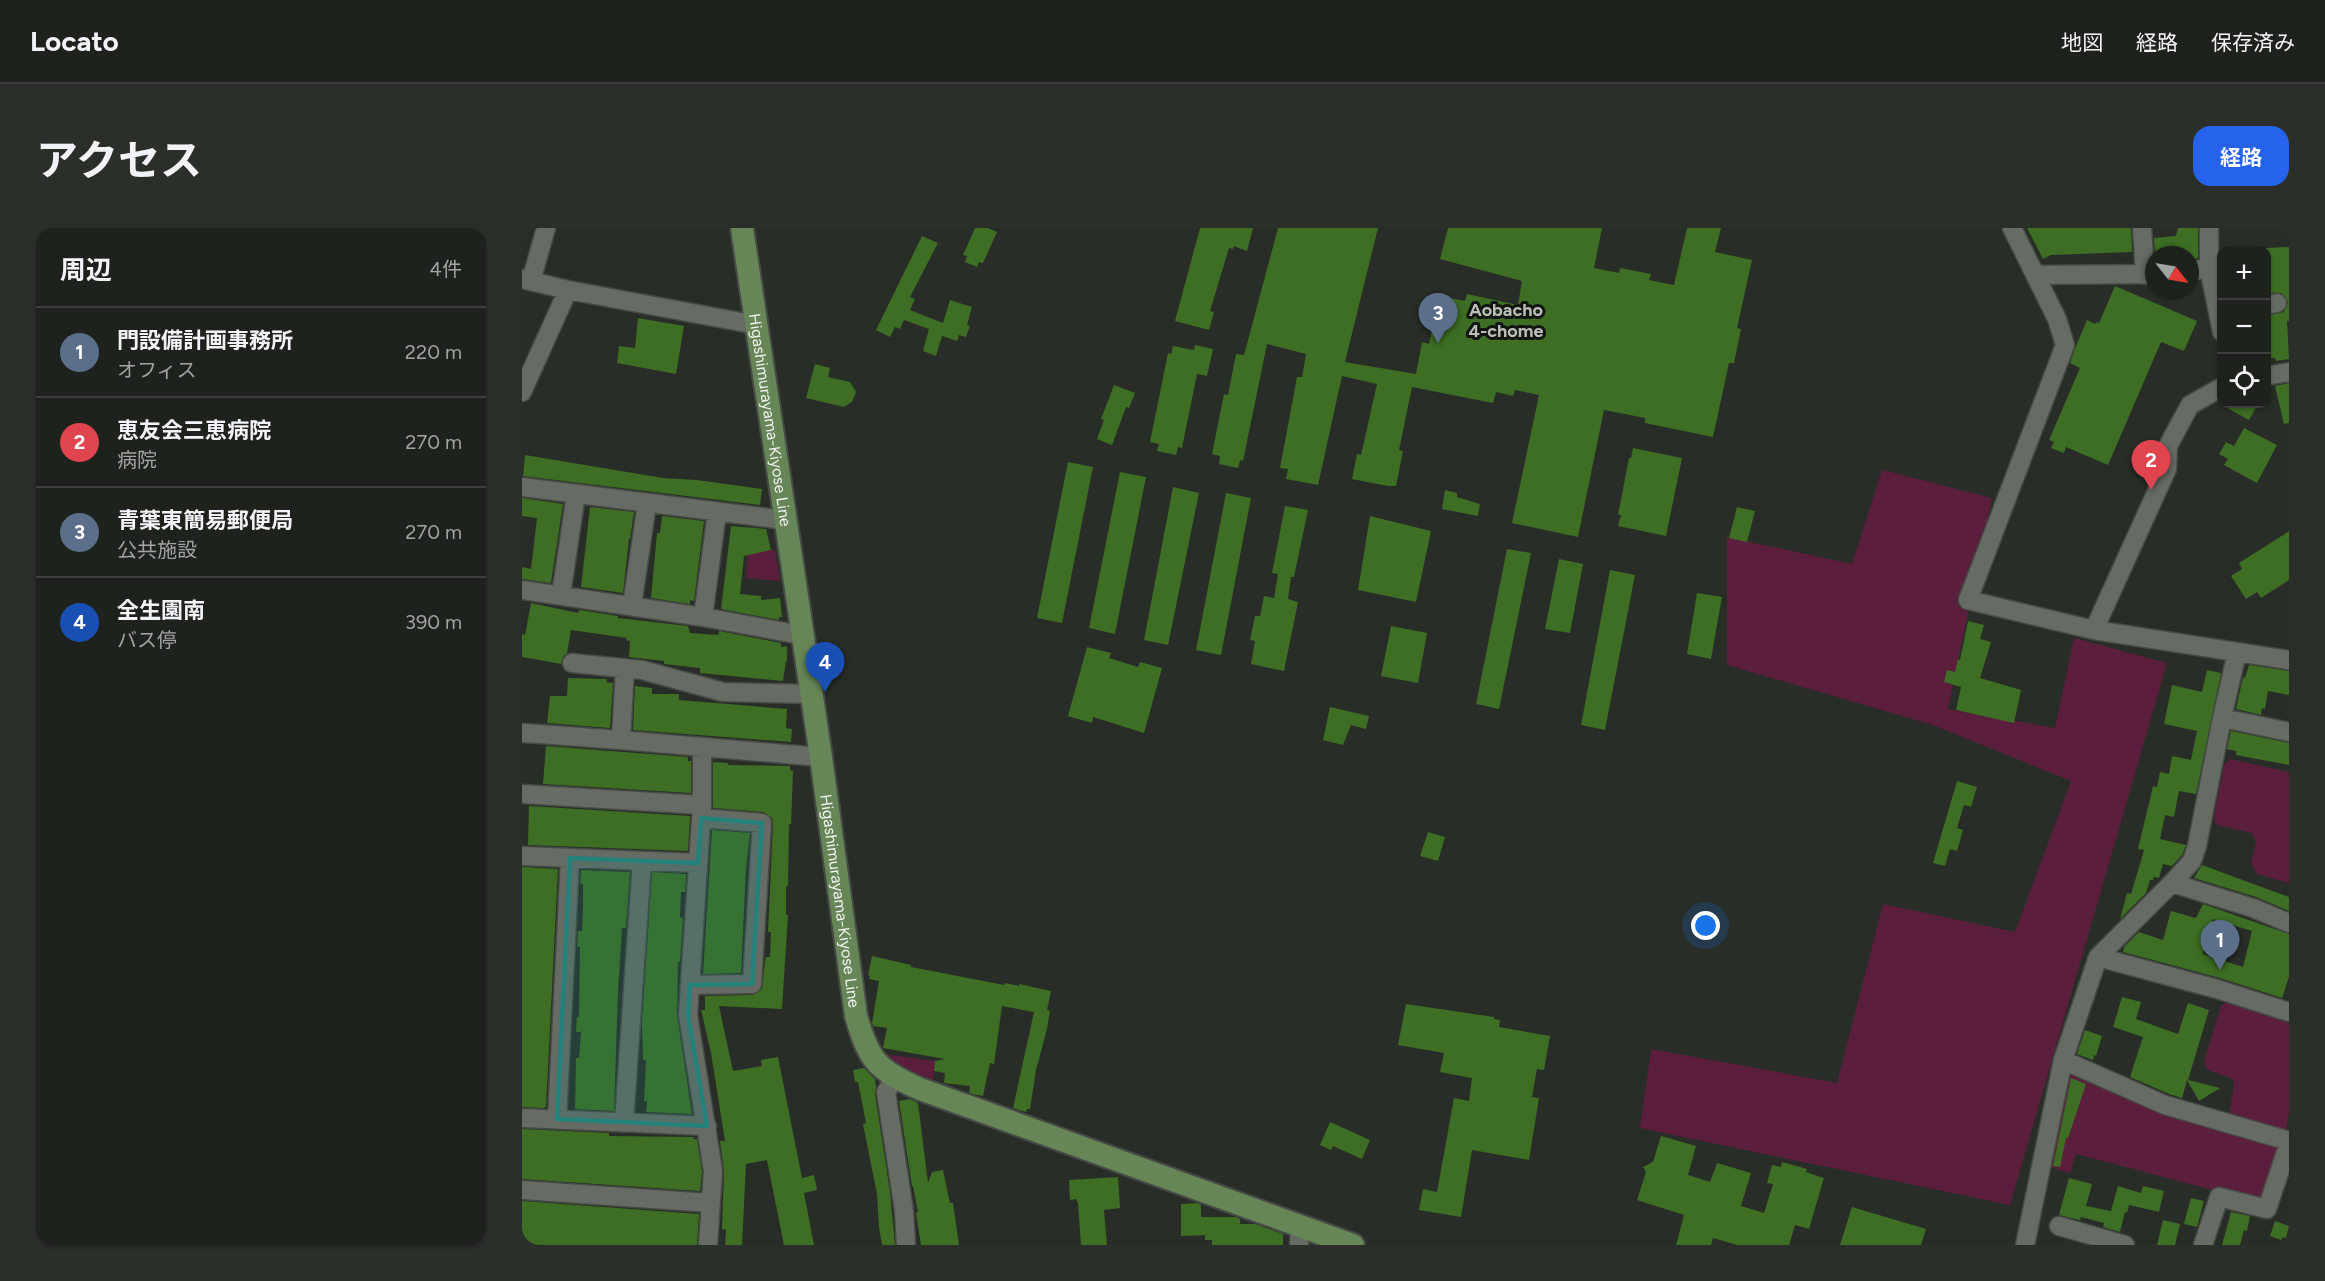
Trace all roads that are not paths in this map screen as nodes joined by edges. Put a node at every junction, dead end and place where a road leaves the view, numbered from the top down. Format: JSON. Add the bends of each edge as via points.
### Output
{"nodes":[{"id":1,"x":546,"y":228,"type":"edge"},
{"id":2,"x":742,"y":228,"type":"edge"},
{"id":3,"x":2012,"y":228,"type":"edge"},
{"id":4,"x":2142,"y":228,"type":"edge"},
{"id":5,"x":2209,"y":228,"type":"edge"},
{"id":6,"x":2145,"y":248,"type":"edge"},
{"id":7,"x":2210,"y":268,"type":"junction"},
{"id":8,"x":2199,"y":269,"type":"edge"},
{"id":9,"x":2035,"y":275,"type":"junction"},
{"id":10,"x":2145,"y":275,"type":"edge"},
{"id":11,"x":526,"y":280,"type":"edge"},
{"id":12,"x":568,"y":290,"type":"junction"},
{"id":13,"x":2217,"y":301,"type":"edge"},
{"id":14,"x":757,"y":325,"type":"junction"},
{"id":15,"x":2289,"y":372,"type":"edge"},
{"id":16,"x":2271,"y":375,"type":"edge"},
{"id":17,"x":2217,"y":390,"type":"edge"},
{"id":18,"x":522,"y":392,"type":"edge"},
{"id":19,"x":522,"y":487,"type":"edge"},
{"id":20,"x":576,"y":494,"type":"junction"},
{"id":21,"x":647,"y":503,"type":"junction"},
{"id":22,"x":717,"y":512,"type":"junction"},
{"id":23,"x":785,"y":520,"type":"junction"},
{"id":24,"x":522,"y":590,"type":"edge"},
{"id":25,"x":561,"y":595,"type":"junction"},
{"id":26,"x":632,"y":606,"type":"junction"},
{"id":27,"x":703,"y":617,"type":"junction"},
{"id":28,"x":2094,"y":630,"type":"junction"},
{"id":29,"x":801,"y":635,"type":"junction"},
{"id":30,"x":2237,"y":652,"type":"junction"},
{"id":31,"x":2289,"y":660,"type":"edge"},
{"id":32,"x":572,"y":663,"type":"dead end"},
{"id":33,"x":625,"y":668,"type":"junction"},
{"id":34,"x":811,"y":694,"type":"junction"},
{"id":35,"x":2222,"y":718,"type":"junction"},
{"id":36,"x":2289,"y":732,"type":"edge"},
{"id":37,"x":522,"y":733,"type":"edge"},
{"id":38,"x":621,"y":739,"type":"junction"},
{"id":39,"x":702,"y":748,"type":"junction"},
{"id":40,"x":821,"y":757,"type":"junction"},
{"id":41,"x":522,"y":794,"type":"edge"},
{"id":42,"x":701,"y":811,"type":"junction"},
{"id":43,"x":522,"y":856,"type":"edge"},
{"id":44,"x":570,"y":858,"type":"junction"},
{"id":45,"x":642,"y":861,"type":"junction"},
{"id":46,"x":698,"y":863,"type":"junction"},
{"id":47,"x":2172,"y":883,"type":"junction"},
{"id":48,"x":2289,"y":923,"type":"edge"},
{"id":49,"x":2098,"y":957,"type":"junction"},
{"id":50,"x":690,"y":985,"type":"junction"},
{"id":51,"x":2289,"y":1011,"type":"edge"},
{"id":52,"x":2063,"y":1060,"type":"junction"},
{"id":53,"x":895,"y":1078,"type":"junction"},
{"id":54,"x":522,"y":1118,"type":"edge"},
{"id":55,"x":557,"y":1119,"type":"junction"},
{"id":56,"x":624,"y":1122,"type":"junction"},
{"id":57,"x":707,"y":1126,"type":"junction"},
{"id":58,"x":2289,"y":1142,"type":"edge"},
{"id":59,"x":522,"y":1190,"type":"edge"},
{"id":60,"x":710,"y":1203,"type":"junction"},
{"id":61,"x":2059,"y":1226,"type":"dead end"},
{"id":62,"x":1299,"y":1236,"type":"edge"},
{"id":63,"x":708,"y":1245,"type":"edge"},
{"id":64,"x":906,"y":1245,"type":"edge"},
{"id":65,"x":1353,"y":1245,"type":"edge"},
{"id":66,"x":2025,"y":1245,"type":"edge"},
{"id":67,"x":2125,"y":1245,"type":"edge"},
{"id":68,"x":2203,"y":1245,"type":"edge"}],
"edges":[{"from":1,"to":11,"type":"street"},
{"from":2,"to":14,"type":"main road","name":"Higashimurayama-Kiyose Line"},
{"from":3,"to":9,"type":"street"},
{"from":4,"to":6,"type":"street"},
{"from":5,"to":7,"type":"street"},
{"from":7,"to":8,"type":"street"},
{"from":7,"to":13,"type":"street"},
{"from":9,"to":10,"type":"street"},
{"from":9,"to":28,"type":"street","via":[[2065,345],[1968,600]]},
{"from":11,"to":12,"type":"street"},
{"from":12,"to":14,"type":"street"},
{"from":12,"to":18,"type":"street"},
{"from":14,"to":23,"type":"main road","name":"Higashimurayama-Kiyose Line"},
{"from":15,"to":16,"type":"street"},
{"from":17,"to":28,"type":"street","via":[[2190,405],[2168,446],[2167,469]]},
{"from":19,"to":20,"type":"street"},
{"from":20,"to":21,"type":"street"},
{"from":20,"to":25,"type":"street"},
{"from":21,"to":22,"type":"street"},
{"from":21,"to":26,"type":"street"},
{"from":22,"to":23,"type":"street"},
{"from":22,"to":27,"type":"street"},
{"from":23,"to":29,"type":"main road","name":"Higashimurayama-Kiyose Line"},
{"from":24,"to":25,"type":"street"},
{"from":25,"to":26,"type":"street"},
{"from":26,"to":27,"type":"street"},
{"from":27,"to":29,"type":"street"},
{"from":28,"to":30,"type":"street"},
{"from":29,"to":34,"type":"main road","name":"Higashimurayama-Kiyose Line"},
{"from":30,"to":31,"type":"street"},
{"from":30,"to":35,"type":"street"},
{"from":32,"to":33,"type":"street"},
{"from":33,"to":34,"type":"street","via":[[723,692]]},
{"from":33,"to":38,"type":"street"},
{"from":34,"to":40,"type":"main road","name":"Higashimurayama-Kiyose Line"},
{"from":35,"to":36,"type":"street"},
{"from":35,"to":47,"type":"street","via":[[2197,846],[2192,861]]},
{"from":37,"to":38,"type":"street"},
{"from":38,"to":39,"type":"street"},
{"from":39,"to":40,"type":"street"},
{"from":39,"to":42,"type":"street"},
{"from":40,"to":53,"type":"main road","name":"Higashimurayama-Kiyose Line","via":[[856,1016],[875,1063]]},
{"from":41,"to":42,"type":"street"},
{"from":42,"to":46,"type":"street"},
{"from":42,"to":50,"type":"street","via":[[762,823],[752,984]]},
{"from":43,"to":44,"type":"street"},
{"from":44,"to":45,"type":"street"},
{"from":44,"to":55,"type":"street"},
{"from":45,"to":46,"type":"street"},
{"from":45,"to":56,"type":"street"},
{"from":46,"to":50,"type":"street"},
{"from":47,"to":48,"type":"street"},
{"from":47,"to":49,"type":"street"},
{"from":49,"to":51,"type":"street"},
{"from":49,"to":52,"type":"street"},
{"from":50,"to":57,"type":"street","via":[[688,1015]]},
{"from":52,"to":58,"type":"street","via":[[2165,1105]]},
{"from":52,"to":66,"type":"street"},
{"from":53,"to":62,"type":"main road","name":"Higashimurayama-Kiyose Line"},
{"from":53,"to":64,"type":"street","via":[[886,1092]]},
{"from":54,"to":55,"type":"street"},
{"from":55,"to":56,"type":"street"},
{"from":56,"to":57,"type":"street"},
{"from":57,"to":60,"type":"street","via":[[713,1171]]},
{"from":58,"to":68,"type":"street","via":[[2266,1209],[2219,1197]]},
{"from":59,"to":60,"type":"street"},
{"from":60,"to":63,"type":"street"},
{"from":61,"to":67,"type":"street"},
{"from":62,"to":65,"type":"main road","name":"Higashimurayama-Kiyose Line"}]}
